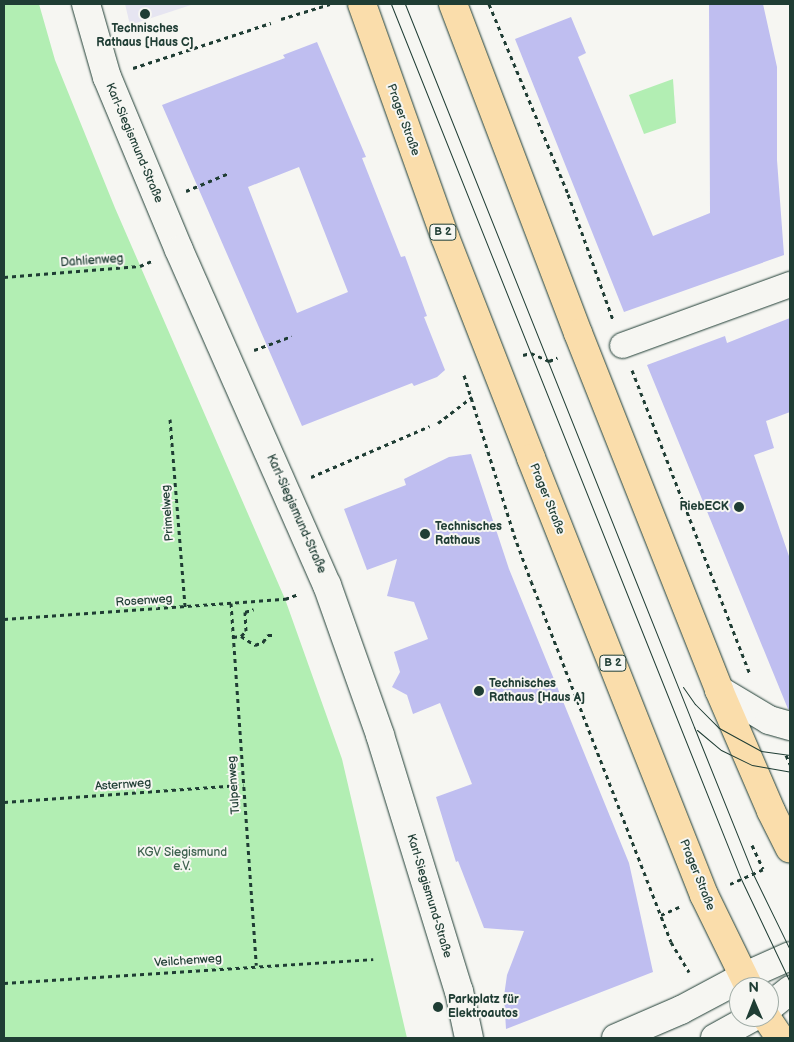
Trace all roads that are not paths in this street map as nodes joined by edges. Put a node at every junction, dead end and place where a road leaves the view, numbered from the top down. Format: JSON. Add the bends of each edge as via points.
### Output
{"nodes":[{"id":1,"x":86,"y":4,"type":"edge"},
{"id":2,"x":362,"y":4,"type":"edge"},
{"id":3,"x":453,"y":4,"type":"edge"},
{"id":4,"x":790,"y":284,"type":"edge"},
{"id":5,"x":622,"y":345,"type":"dead end"},
{"id":6,"x":720,"y":690,"type":"junction"},
{"id":7,"x":790,"y":726,"type":"edge"},
{"id":8,"x":790,"y":849,"type":"edge"},
{"id":9,"x":790,"y":956,"type":"edge"},
{"id":10,"x":744,"y":977,"type":"edge"},
{"id":11,"x":754,"y":977,"type":"edge"},
{"id":12,"x":729,"y":989,"type":"edge"},
{"id":13,"x":790,"y":990,"type":"edge"},
{"id":14,"x":779,"y":999,"type":"edge"},
{"id":15,"x":735,"y":1027,"type":"edge"},
{"id":16,"x":773,"y":1027,"type":"edge"},
{"id":17,"x":469,"y":1038,"type":"edge"},
{"id":18,"x":616,"y":1038,"type":"edge"},
{"id":19,"x":715,"y":1038,"type":"edge"},
{"id":20,"x":780,"y":1038,"type":"edge"}],
"edges":[{"from":1,"to":17,"type":"street","name":"Karl-Siegismund-Straße","via":[[107,77],[179,250],[327,585],[380,735],[459,991]]},
{"from":2,"to":10,"type":"main road","name":"Prager Straße","number":"B 2","via":[[444,237],[704,895]]},
{"from":3,"to":6,"type":"main road","via":[[578,333]]},
{"from":4,"to":5,"type":"street"},
{"from":6,"to":7,"type":"street","via":[[769,720]]},
{"from":6,"to":8,"type":"main road"},
{"from":9,"to":11,"type":"street"},
{"from":12,"to":18,"type":"street"},
{"from":13,"to":14,"type":"street"},
{"from":15,"to":19,"type":"street"},
{"from":16,"to":20,"type":"main road"}]}
